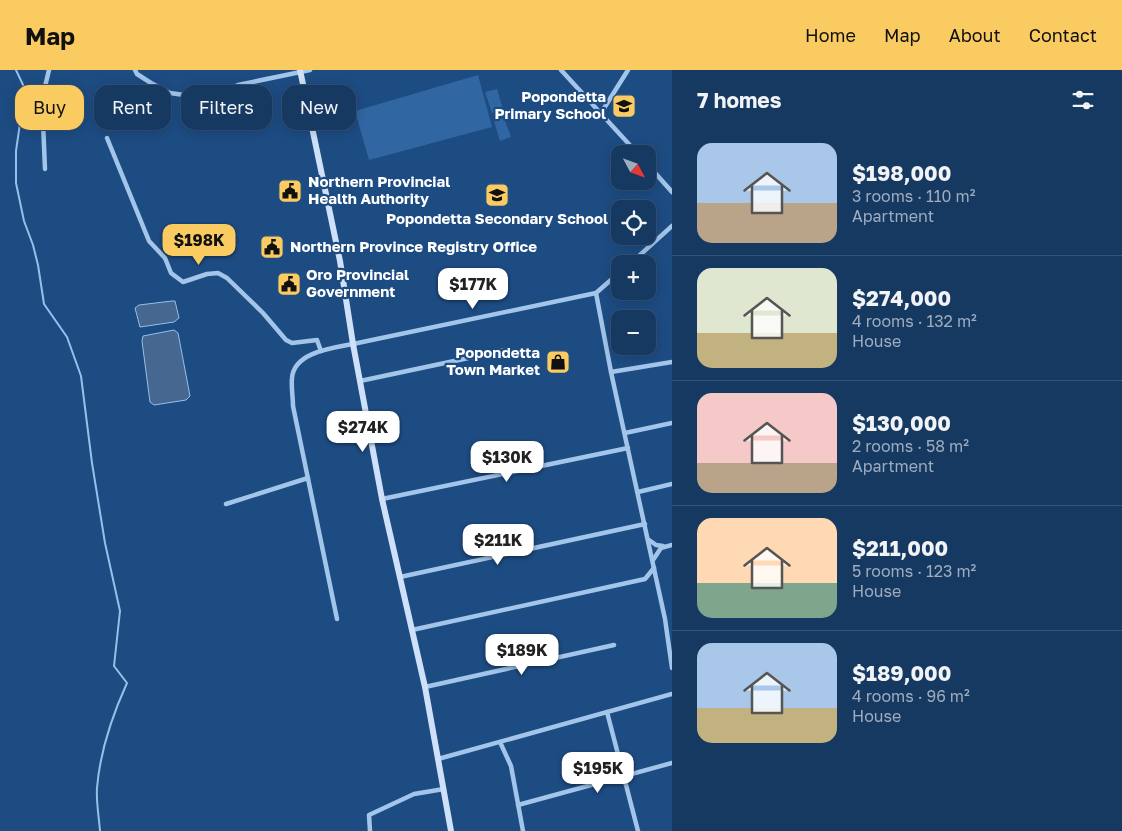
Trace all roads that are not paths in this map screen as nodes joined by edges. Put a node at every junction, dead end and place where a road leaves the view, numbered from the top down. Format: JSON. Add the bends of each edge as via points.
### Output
{"nodes":[{"id":1,"x":49,"y":70,"type":"edge"},
{"id":2,"x":135,"y":70,"type":"edge"},
{"id":3,"x":310,"y":70,"type":"edge"},
{"id":4,"x":561,"y":70,"type":"edge"},
{"id":5,"x":628,"y":70,"type":"edge"},
{"id":6,"x":300,"y":71,"type":"edge"},
{"id":7,"x":601,"y":113,"type":"junction"},
{"id":8,"x":107,"y":138,"type":"dead end"},
{"id":9,"x":630,"y":145,"type":"edge"},
{"id":10,"x":45,"y":169,"type":"dead end"},
{"id":11,"x":656,"y":174,"type":"edge"},
{"id":12,"x":672,"y":192,"type":"edge"},
{"id":13,"x":672,"y":226,"type":"edge"},
{"id":14,"x":640,"y":255,"type":"edge"},
{"id":15,"x":611,"y":280,"type":"edge"},
{"id":16,"x":596,"y":293,"type":"junction"},
{"id":17,"x":353,"y":344,"type":"junction"},
{"id":18,"x":506,"y":350,"type":"dead end"},
{"id":19,"x":321,"y":351,"type":"junction"},
{"id":20,"x":672,"y":362,"type":"edge"},
{"id":21,"x":611,"y":372,"type":"junction"},
{"id":22,"x":360,"y":381,"type":"junction"},
{"id":23,"x":672,"y":423,"type":"edge"},
{"id":24,"x":624,"y":433,"type":"junction"},
{"id":25,"x":628,"y":448,"type":"junction"},
{"id":26,"x":308,"y":478,"type":"junction"},
{"id":27,"x":672,"y":484,"type":"edge"},
{"id":28,"x":638,"y":492,"type":"junction"},
{"id":29,"x":382,"y":499,"type":"junction"},
{"id":30,"x":226,"y":504,"type":"dead end"},
{"id":31,"x":645,"y":524,"type":"junction"},
{"id":32,"x":648,"y":538,"type":"junction"},
{"id":33,"x":672,"y":545,"type":"edge"},
{"id":34,"x":664,"y":546,"type":"junction"},
{"id":35,"x":653,"y":561,"type":"junction"},
{"id":36,"x":654,"y":568,"type":"junction"},
{"id":37,"x":400,"y":577,"type":"junction"},
{"id":38,"x":645,"y":579,"type":"junction"},
{"id":39,"x":658,"y":585,"type":"junction"},
{"id":40,"x":337,"y":619,"type":"dead end"},
{"id":41,"x":412,"y":630,"type":"junction"},
{"id":42,"x":614,"y":645,"type":"dead end"},
{"id":43,"x":672,"y":668,"type":"edge"},
{"id":44,"x":425,"y":687,"type":"junction"},
{"id":45,"x":672,"y":694,"type":"edge"},
{"id":46,"x":607,"y":712,"type":"junction"},
{"id":47,"x":500,"y":742,"type":"junction"},
{"id":48,"x":438,"y":759,"type":"junction"},
{"id":49,"x":672,"y":763,"type":"edge"},
{"id":50,"x":624,"y":776,"type":"junction"},
{"id":51,"x":444,"y":789,"type":"junction"},
{"id":52,"x":518,"y":805,"type":"junction"},
{"id":53,"x":370,"y":831,"type":"edge"},
{"id":54,"x":451,"y":831,"type":"edge"},
{"id":55,"x":523,"y":831,"type":"edge"},
{"id":56,"x":638,"y":831,"type":"edge"}],
"edges":[{"from":1,"to":10,"type":"street","via":[[42,100]]},
{"from":2,"to":6,"type":"street","via":[[170,93],[191,96],[216,93]]},
{"from":3,"to":6,"type":"street"},
{"from":4,"to":7,"type":"street"},
{"from":5,"to":7,"type":"street"},
{"from":6,"to":17,"type":"main road","via":[[340,261]]},
{"from":7,"to":9,"type":"street"},
{"from":8,"to":19,"type":"street","via":[[149,241],[165,258],[171,273],[183,282],[218,273],[227,278],[286,340],[292,343],[317,340]]},
{"from":11,"to":12,"type":"street"},
{"from":13,"to":14,"type":"street"},
{"from":15,"to":16,"type":"street"},
{"from":16,"to":17,"type":"street"},
{"from":16,"to":21,"type":"street"},
{"from":17,"to":19,"type":"street"},
{"from":17,"to":22,"type":"main road"},
{"from":18,"to":22,"type":"street"},
{"from":19,"to":26,"type":"street","via":[[300,361],[292,376],[293,406]]},
{"from":20,"to":21,"type":"street"},
{"from":21,"to":24,"type":"street"},
{"from":22,"to":29,"type":"main road"},
{"from":23,"to":24,"type":"street"},
{"from":24,"to":25,"type":"street"},
{"from":25,"to":28,"type":"street"},
{"from":25,"to":29,"type":"street"},
{"from":26,"to":30,"type":"street"},
{"from":26,"to":40,"type":"street"},
{"from":27,"to":28,"type":"street"},
{"from":28,"to":31,"type":"street"},
{"from":29,"to":37,"type":"main road"},
{"from":31,"to":32,"type":"street"},
{"from":31,"to":37,"type":"street"},
{"from":32,"to":34,"type":"street","via":[[656,545]]},
{"from":32,"to":35,"type":"street"},
{"from":33,"to":34,"type":"street"},
{"from":34,"to":35,"type":"street"},
{"from":35,"to":36,"type":"street"},
{"from":36,"to":38,"type":"street"},
{"from":36,"to":39,"type":"street"},
{"from":37,"to":41,"type":"main road"},
{"from":38,"to":39,"type":"street"},
{"from":38,"to":41,"type":"street"},
{"from":39,"to":43,"type":"street"},
{"from":41,"to":44,"type":"main road"},
{"from":42,"to":44,"type":"street"},
{"from":44,"to":48,"type":"main road"},
{"from":45,"to":46,"type":"street"},
{"from":46,"to":47,"type":"street"},
{"from":46,"to":50,"type":"street"},
{"from":47,"to":48,"type":"street"},
{"from":47,"to":52,"type":"street","via":[[510,766]]},
{"from":48,"to":51,"type":"main road"},
{"from":49,"to":50,"type":"street"},
{"from":50,"to":52,"type":"street"},
{"from":50,"to":56,"type":"street"},
{"from":51,"to":53,"type":"street","via":[[414,794],[369,815]]},
{"from":51,"to":54,"type":"main road"},
{"from":52,"to":55,"type":"street"}]}
